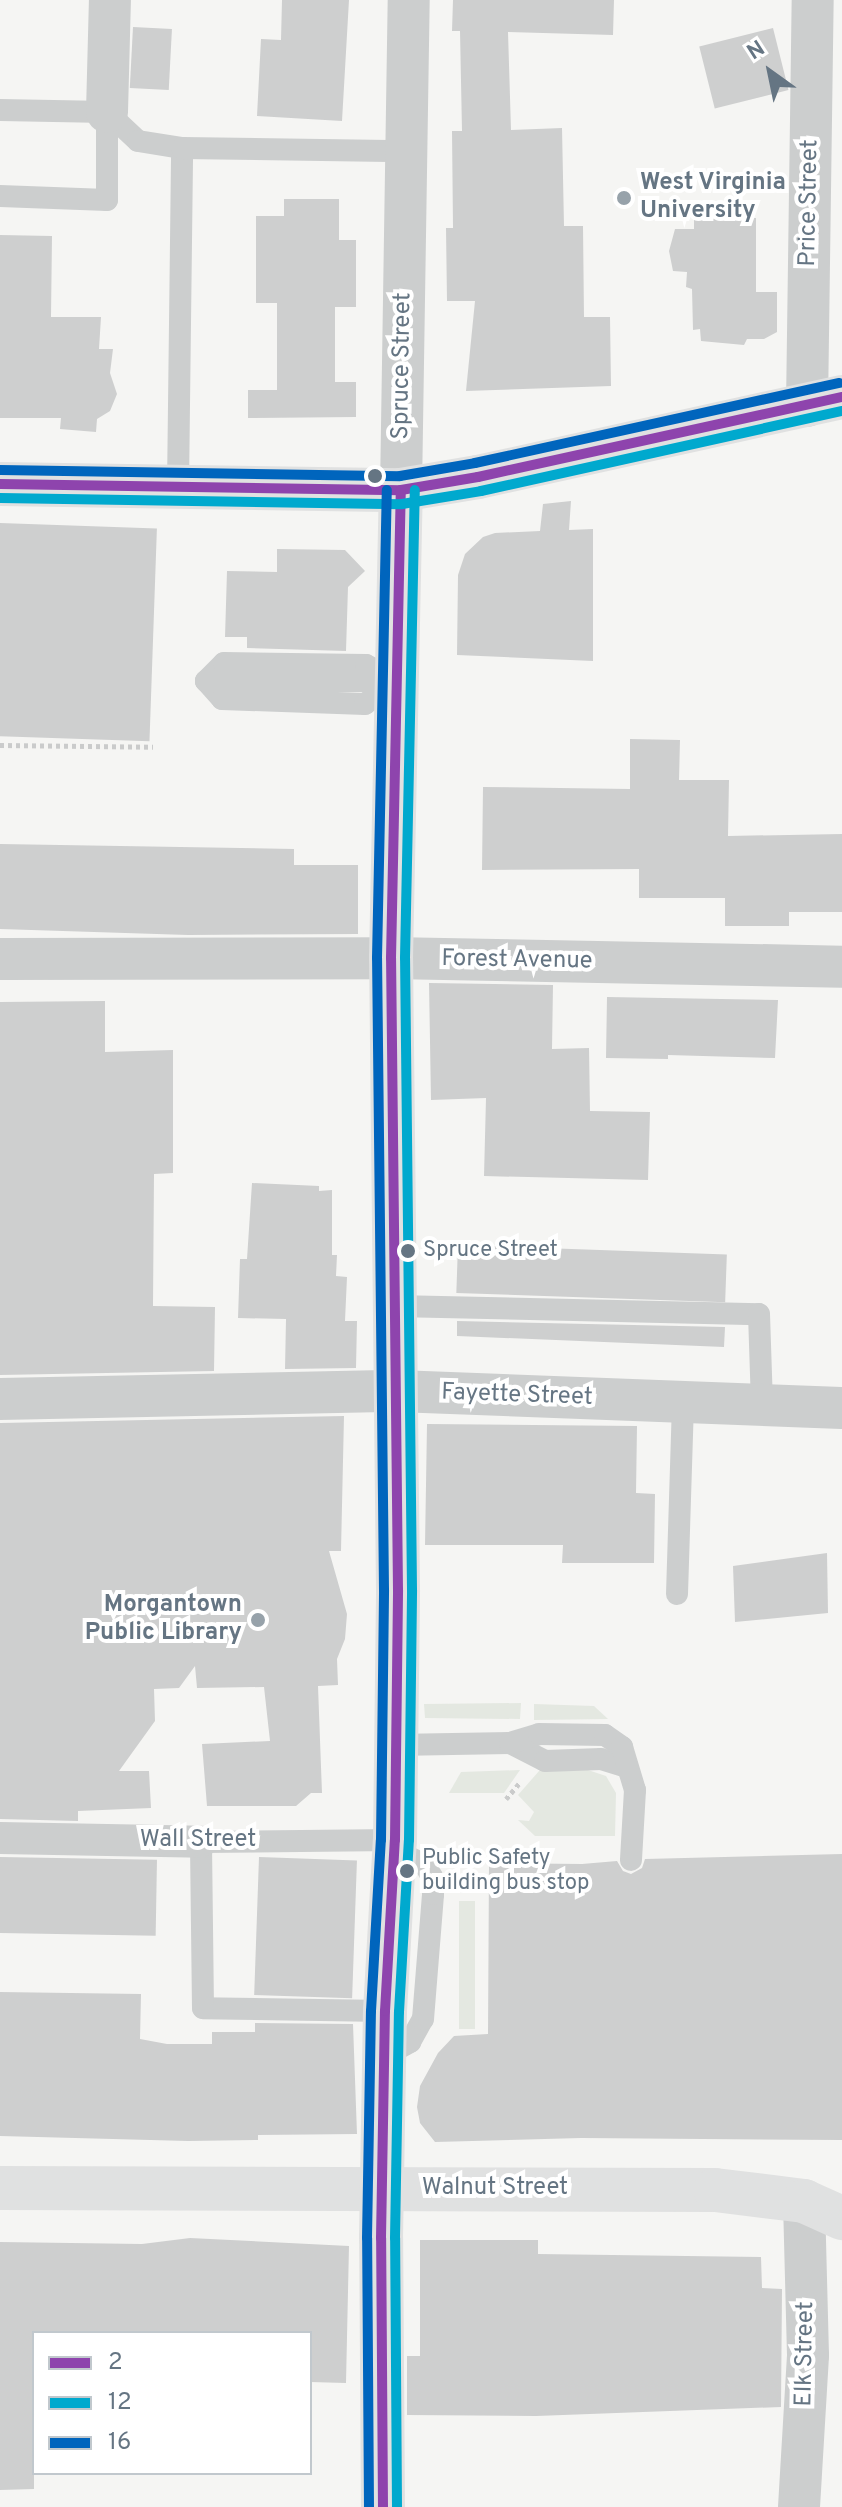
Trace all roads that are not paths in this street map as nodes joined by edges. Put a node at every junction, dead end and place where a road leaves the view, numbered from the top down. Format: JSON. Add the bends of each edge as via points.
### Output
{"nodes":[{"id":1,"x":110,"y":0,"type":"edge"},
{"id":2,"x":409,"y":0,"type":"edge"},
{"id":3,"x":813,"y":0,"type":"edge"},
{"id":4,"x":0,"y":110,"type":"edge"},
{"id":5,"x":107,"y":112,"type":"junction"},
{"id":6,"x":182,"y":148,"type":"junction"},
{"id":7,"x":406,"y":151,"type":"junction"},
{"id":8,"x":0,"y":196,"type":"edge"},
{"id":9,"x":824,"y":402,"type":"edge"},
{"id":10,"x":0,"y":484,"type":"edge"},
{"id":11,"x":178,"y":487,"type":"junction"},
{"id":12,"x":401,"y":490,"type":"junction"},
{"id":13,"x":396,"y":681,"type":"junction"},
{"id":14,"x":391,"y":958,"type":"junction"},
{"id":15,"x":0,"y":959,"type":"edge"},
{"id":16,"x":842,"y":967,"type":"edge"},
{"id":17,"x":395,"y":1306,"type":"junction"},
{"id":18,"x":397,"y":1391,"type":"junction"},
{"id":19,"x":0,"y":1399,"type":"edge"},
{"id":20,"x":683,"y":1403,"type":"junction"},
{"id":21,"x":762,"y":1403,"type":"junction"},
{"id":22,"x":842,"y":1408,"type":"edge"},
{"id":23,"x":677,"y":1594,"type":"dead end"},
{"id":24,"x":395,"y":1745,"type":"junction"},
{"id":25,"x":0,"y":1838,"type":"edge"},
{"id":26,"x":201,"y":1842,"type":"junction"},
{"id":27,"x":395,"y":1845,"type":"junction"},
{"id":28,"x":631,"y":1860,"type":"dead end"},
{"id":29,"x":385,"y":2011,"type":"junction"},
{"id":30,"x":385,"y":2056,"type":"junction"},
{"id":31,"x":0,"y":2188,"type":"edge"},
{"id":32,"x":383,"y":2188,"type":"junction"},
{"id":33,"x":823,"y":2210,"type":"edge"},
{"id":34,"x":383,"y":2507,"type":"edge"},
{"id":35,"x":799,"y":2507,"type":"edge"}],
"edges":[{"from":1,"to":5,"type":"street"},
{"from":2,"to":7,"type":"street","name":"Spruce Street"},
{"from":3,"to":9,"type":"street","name":"Price Street"},
{"from":4,"to":5,"type":"lane"},
{"from":5,"to":6,"type":"lane","via":[[138,141]]},
{"from":5,"to":8,"type":"lane","via":[[107,200]]},
{"from":6,"to":7,"type":"lane"},
{"from":6,"to":11,"type":"lane"},
{"from":7,"to":12,"type":"street","name":"Spruce Street"},
{"from":9,"to":12,"type":"main road"},
{"from":10,"to":11,"type":"main road"},
{"from":11,"to":12,"type":"main road"},
{"from":12,"to":13,"type":"main road","name":"Spruce Street"},
{"from":13,"to":13,"type":"lane","via":[[366,665],[224,663],[206,681],[222,699],[365,704]]},
{"from":13,"to":14,"type":"main road","name":"Spruce Street"},
{"from":14,"to":15,"type":"street","name":"Forest Avenue"},
{"from":14,"to":16,"type":"street","name":"Forest Avenue"},
{"from":14,"to":17,"type":"main road","name":"Spruce Street"},
{"from":17,"to":18,"type":"main road","name":"Spruce Street"},
{"from":17,"to":21,"type":"lane","via":[[759,1314]]},
{"from":18,"to":19,"type":"street","name":"Fayette Street"},
{"from":18,"to":20,"type":"street","name":"Fayette Street"},
{"from":18,"to":24,"type":"main road","name":"Spruce Street"},
{"from":20,"to":21,"type":"street","name":"Fayette Street"},
{"from":20,"to":23,"type":"lane"},
{"from":21,"to":22,"type":"street","name":"Fayette Street"},
{"from":24,"to":27,"type":"main road","name":"Spruce Street"},
{"from":24,"to":28,"type":"lane","via":[[510,1743],[545,1761],[601,1759],[627,1767],[635,1790]]},
{"from":25,"to":26,"type":"street","name":"Wall Street"},
{"from":26,"to":27,"type":"lane","name":"Wall Street"},
{"from":26,"to":29,"type":"lane","via":[[203,2008]]},
{"from":27,"to":29,"type":"main road","name":"Spruce Street"},
{"from":27,"to":30,"type":"lane","via":[[425,1865],[433,1894],[423,2019],[410,2042]]},
{"from":29,"to":30,"type":"main road","name":"Spruce Street"},
{"from":30,"to":32,"type":"main road","name":"Spruce Street"},
{"from":31,"to":32,"type":"main road","name":"Walnut Street"},
{"from":32,"to":33,"type":"main road","name":"Walnut Street","via":[[715,2190]]},
{"from":32,"to":34,"type":"main road","name":"Spruce Street"},
{"from":33,"to":35,"type":"street","name":"Elk Street"}]}
